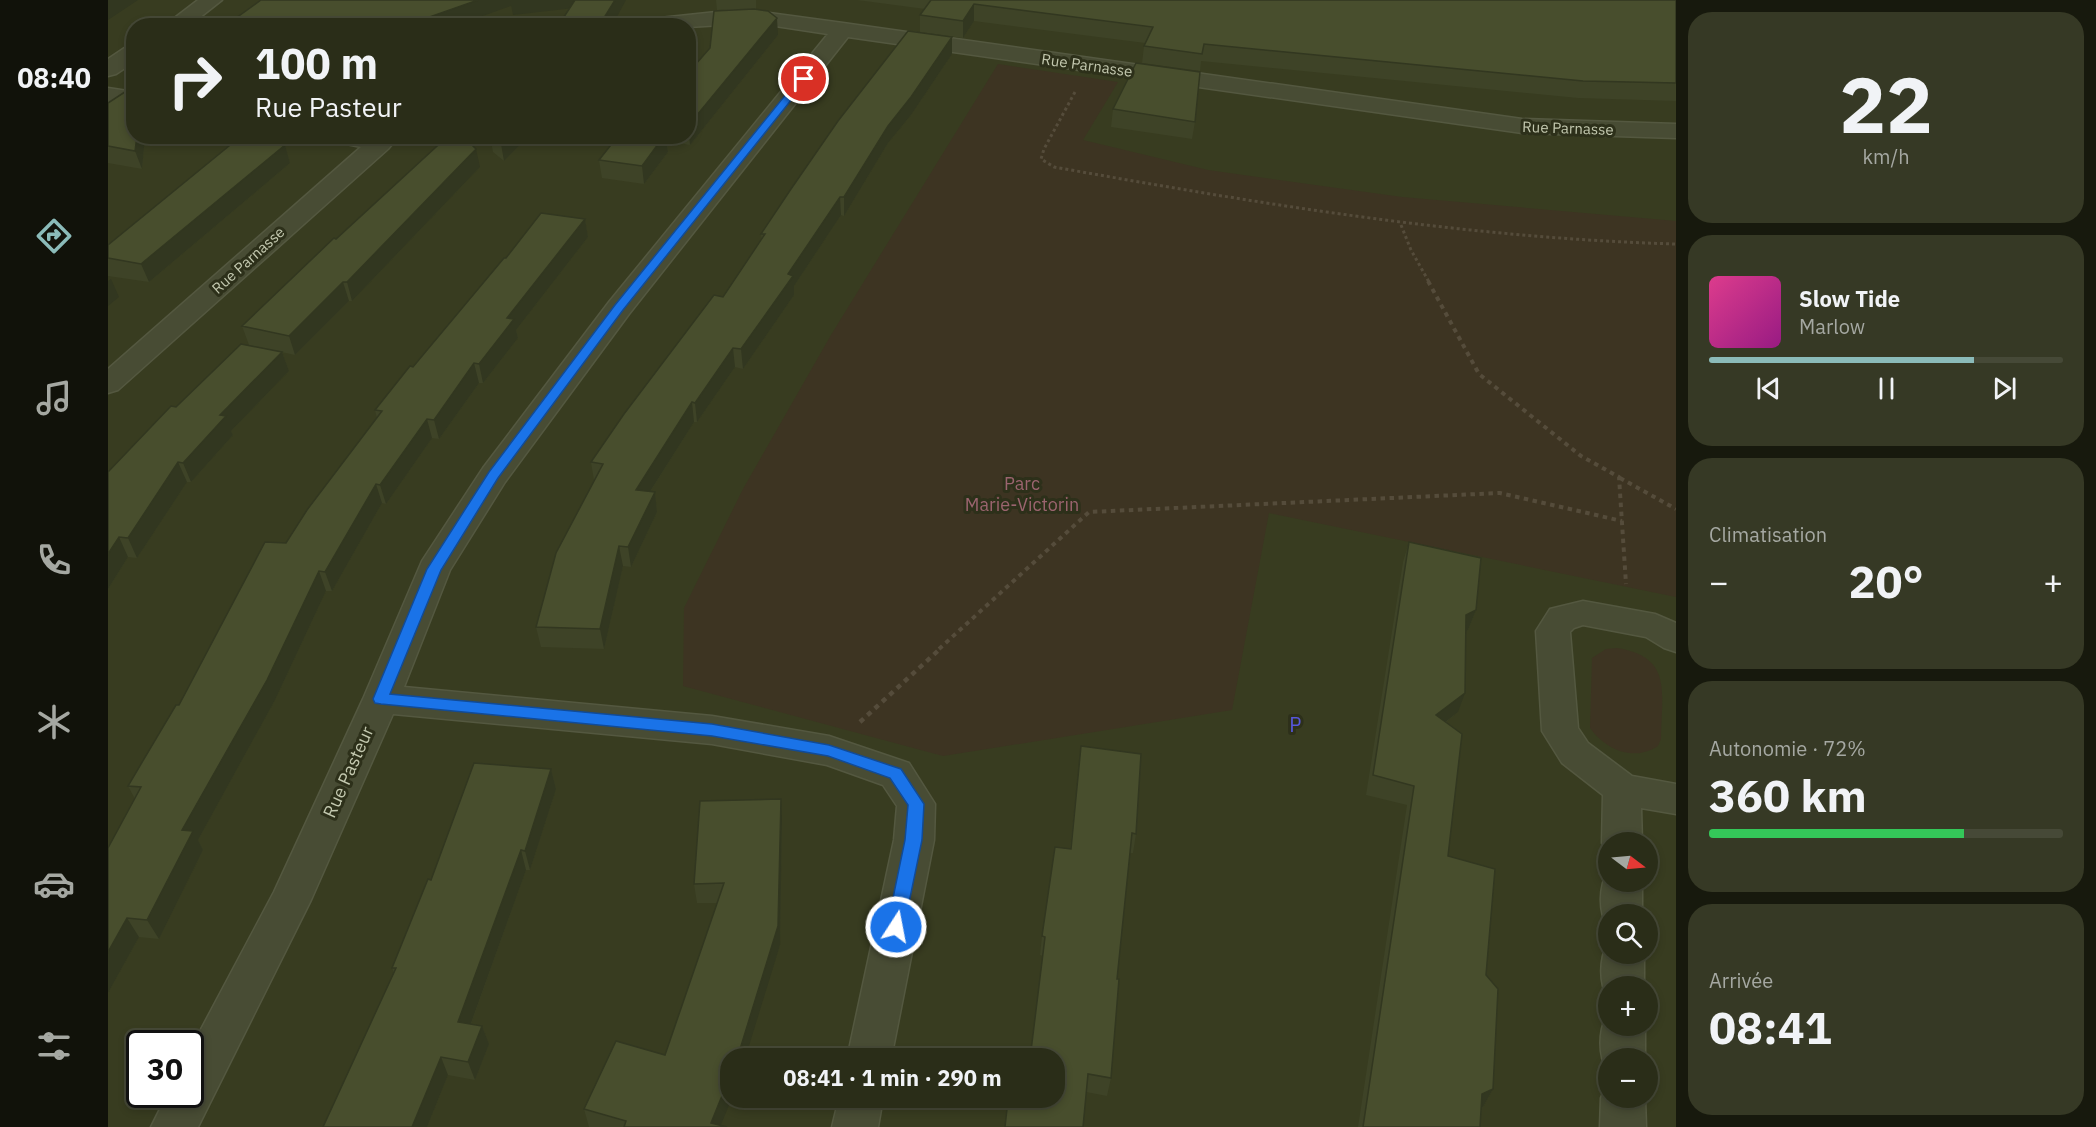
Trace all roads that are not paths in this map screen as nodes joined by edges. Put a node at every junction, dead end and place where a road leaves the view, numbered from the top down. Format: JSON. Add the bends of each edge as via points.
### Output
{"nodes":[{"id":1,"x":212,"y":0,"type":"edge"},
{"id":2,"x":186,"y":18,"type":"edge"},
{"id":3,"x":696,"y":20,"type":"edge"},
{"id":4,"x":843,"y":29,"type":"junction"},
{"id":5,"x":126,"y":57,"type":"edge"},
{"id":6,"x":108,"y":69,"type":"edge"},
{"id":7,"x":108,"y":95,"type":"edge"},
{"id":8,"x":126,"y":98,"type":"edge"},
{"id":9,"x":1676,"y":131,"type":"edge"},
{"id":10,"x":379,"y":144,"type":"edge"},
{"id":11,"x":108,"y":384,"type":"edge"},
{"id":12,"x":1676,"y":639,"type":"edge"},
{"id":13,"x":381,"y":699,"type":"junction"},
{"id":14,"x":1622,"y":789,"type":"junction"},
{"id":15,"x":1676,"y":799,"type":"edge"},
{"id":16,"x":1622,"y":832,"type":"edge"},
{"id":17,"x":871,"y":1048,"type":"edge"},
{"id":18,"x":859,"y":1108,"type":"edge"},
{"id":19,"x":1623,"y":1108,"type":"edge"},
{"id":20,"x":174,"y":1127,"type":"edge"},
{"id":21,"x":855,"y":1127,"type":"edge"},
{"id":22,"x":1623,"y":1127,"type":"edge"}],
"edges":[{"from":1,"to":2,"type":"street"},
{"from":3,"to":4,"type":"street","name":"Rue Parnasse","via":[[755,16]]},
{"from":4,"to":9,"type":"street","name":"Rue Parnasse","via":[[1522,126]]},
{"from":4,"to":13,"type":"street","name":"Rue Pasteur","via":[[619,308],[494,475],[434,569]]},
{"from":5,"to":6,"type":"street"},
{"from":7,"to":8,"type":"street"},
{"from":10,"to":11,"type":"street","name":"Rue Parnasse"},
{"from":12,"to":14,"type":"street","via":[[1655,626],[1583,613],[1562,618],[1553,631],[1560,731],[1575,753]]},
{"from":13,"to":17,"type":"street","via":[[712,730],[829,751],[896,774],[916,804],[914,840]]},
{"from":13,"to":20,"type":"street","name":"Rue Pasteur","via":[[291,900]]},
{"from":14,"to":15,"type":"street"},
{"from":14,"to":16,"type":"street"},
{"from":18,"to":21,"type":"street"},
{"from":19,"to":22,"type":"street"}]}
